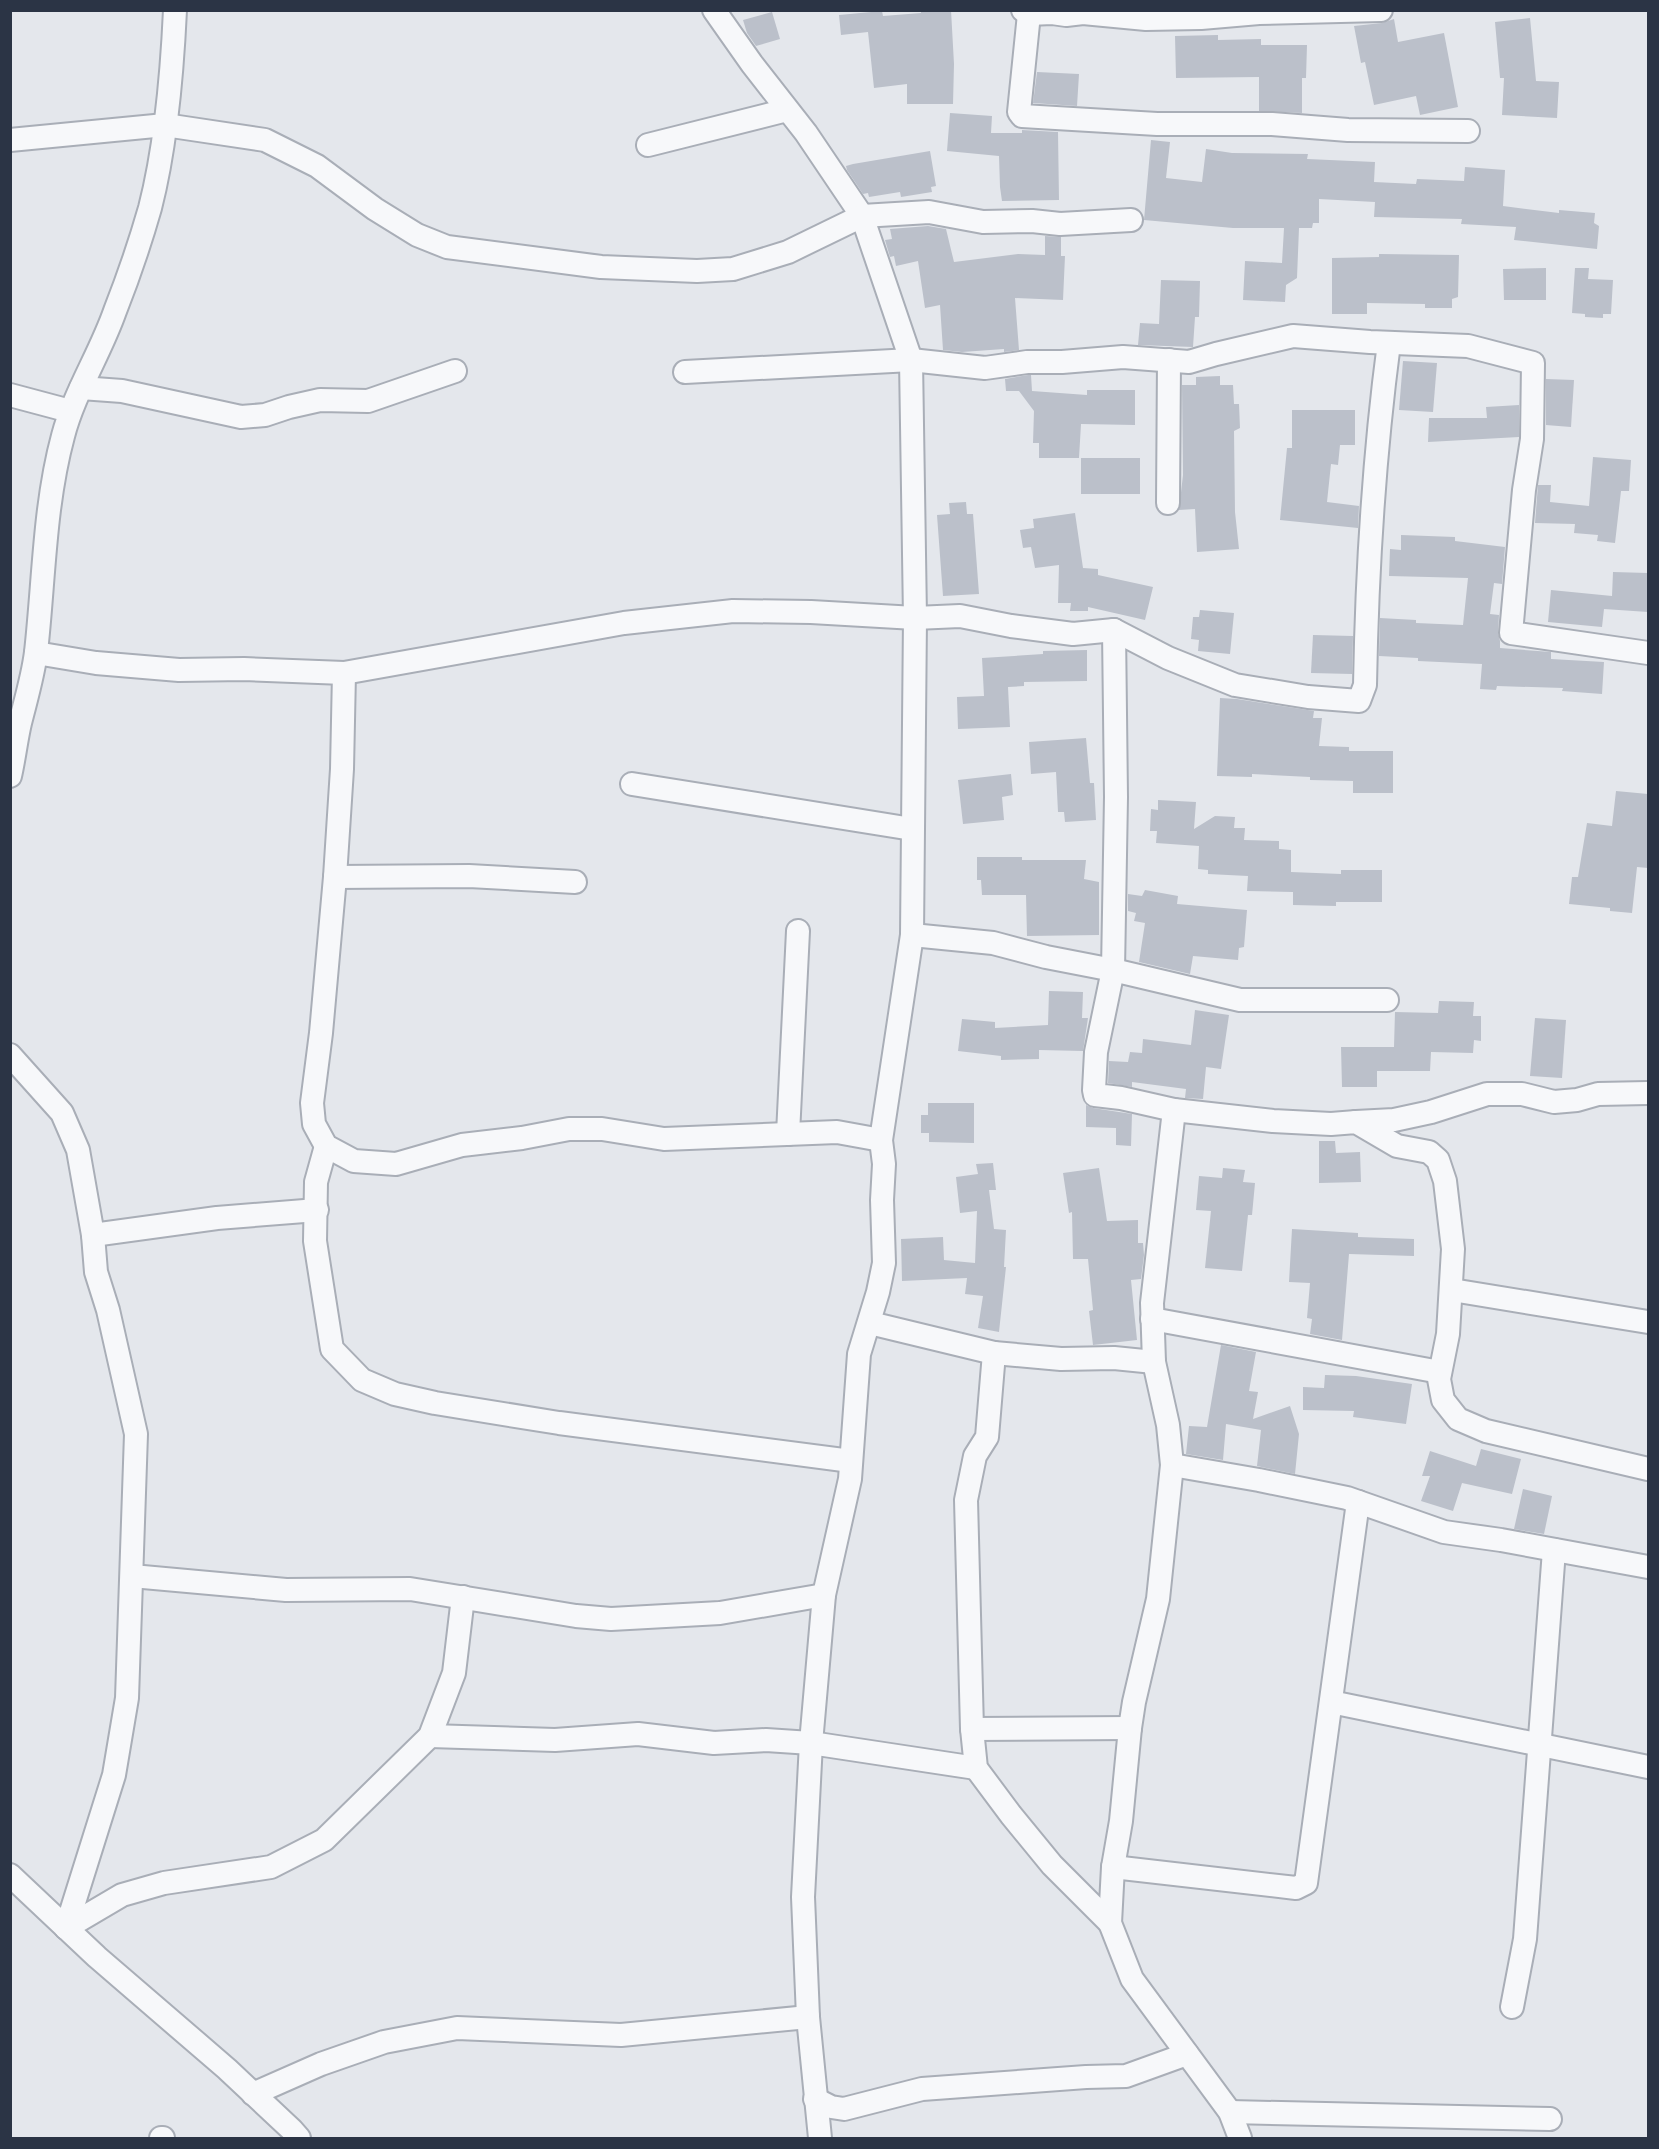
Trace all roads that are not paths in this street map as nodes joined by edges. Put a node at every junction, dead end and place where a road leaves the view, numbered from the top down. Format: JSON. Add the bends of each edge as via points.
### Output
{"nodes":[{"id":1,"x":175,"y":10,"type":"edge"},
{"id":2,"x":714,"y":10,"type":"edge"},
{"id":3,"x":1381,"y":10,"type":"edge"},
{"id":4,"x":1026,"y":12,"type":"edge"},
{"id":5,"x":787,"y":110,"type":"junction"},
{"id":6,"x":165,"y":125,"type":"junction"},
{"id":7,"x":1468,"y":131,"type":"dead end"},
{"id":8,"x":10,"y":140,"type":"edge"},
{"id":9,"x":648,"y":145,"type":"dead end"},
{"id":10,"x":862,"y":216,"type":"junction"},
{"id":11,"x":1131,"y":220,"type":"dead end"},
{"id":12,"x":1389,"y":343,"type":"junction"},
{"id":13,"x":910,"y":360,"type":"junction"},
{"id":14,"x":1169,"y":360,"type":"junction"},
{"id":15,"x":455,"y":372,"type":"dead end"},
{"id":16,"x":685,"y":372,"type":"dead end"},
{"id":17,"x":81,"y":388,"type":"junction"},
{"id":18,"x":10,"y":395,"type":"edge"},
{"id":19,"x":70,"y":411,"type":"junction"},
{"id":20,"x":1168,"y":503,"type":"dead end"},
{"id":21,"x":915,"y":618,"type":"junction"},
{"id":22,"x":1114,"y":630,"type":"junction"},
{"id":23,"x":36,"y":653,"type":"junction"},
{"id":24,"x":1648,"y":653,"type":"edge"},
{"id":25,"x":344,"y":673,"type":"junction"},
{"id":26,"x":15,"y":723,"type":"edge"},
{"id":27,"x":10,"y":776,"type":"edge"},
{"id":28,"x":632,"y":784,"type":"dead end"},
{"id":29,"x":912,"y":829,"type":"junction"},
{"id":30,"x":335,"y":877,"type":"junction"},
{"id":31,"x":575,"y":882,"type":"dead end"},
{"id":32,"x":798,"y":931,"type":"dead end"},
{"id":33,"x":912,"y":934,"type":"junction"},
{"id":34,"x":1113,"y":970,"type":"junction"},
{"id":35,"x":1387,"y":1000,"type":"dead end"},
{"id":36,"x":10,"y":1055,"type":"edge"},
{"id":37,"x":1648,"y":1093,"type":"edge"},
{"id":38,"x":1174,"y":1110,"type":"junction"},
{"id":39,"x":1356,"y":1122,"type":"junction"},
{"id":40,"x":788,"y":1134,"type":"junction"},
{"id":41,"x":881,"y":1140,"type":"junction"},
{"id":42,"x":326,"y":1146,"type":"junction"},
{"id":43,"x":317,"y":1210,"type":"junction"},
{"id":44,"x":93,"y":1234,"type":"junction"},
{"id":45,"x":1452,"y":1290,"type":"junction"},
{"id":46,"x":1152,"y":1319,"type":"junction"},
{"id":47,"x":1648,"y":1322,"type":"edge"},
{"id":48,"x":870,"y":1323,"type":"junction"},
{"id":49,"x":994,"y":1353,"type":"junction"},
{"id":50,"x":1154,"y":1362,"type":"junction"},
{"id":51,"x":1440,"y":1372,"type":"junction"},
{"id":52,"x":851,"y":1461,"type":"junction"},
{"id":53,"x":1172,"y":1465,"type":"junction"},
{"id":54,"x":1648,"y":1469,"type":"edge"},
{"id":55,"x":1358,"y":1502,"type":"junction"},
{"id":56,"x":1554,"y":1550,"type":"junction"},
{"id":57,"x":1648,"y":1566,"type":"edge"},
{"id":58,"x":132,"y":1576,"type":"junction"},
{"id":59,"x":824,"y":1595,"type":"junction"},
{"id":60,"x":463,"y":1597,"type":"junction"},
{"id":61,"x":1331,"y":1702,"type":"junction"},
{"id":62,"x":1130,"y":1728,"type":"junction"},
{"id":63,"x":972,"y":1729,"type":"junction"},
{"id":64,"x":430,"y":1736,"type":"junction"},
{"id":65,"x":811,"y":1743,"type":"junction"},
{"id":66,"x":1539,"y":1744,"type":"junction"},
{"id":67,"x":1648,"y":1767,"type":"edge"},
{"id":68,"x":976,"y":1768,"type":"junction"},
{"id":69,"x":1113,"y":1867,"type":"junction"},
{"id":70,"x":10,"y":1875,"type":"edge"},
{"id":71,"x":1110,"y":1923,"type":"junction"},
{"id":72,"x":66,"y":1928,"type":"junction"},
{"id":73,"x":1512,"y":2007,"type":"dead end"},
{"id":74,"x":808,"y":2017,"type":"junction"},
{"id":75,"x":1187,"y":2054,"type":"junction"},
{"id":76,"x":253,"y":2094,"type":"junction"},
{"id":77,"x":816,"y":2099,"type":"junction"},
{"id":78,"x":1230,"y":2112,"type":"junction"},
{"id":79,"x":1550,"y":2119,"type":"dead end"},
{"id":80,"x":298,"y":2139,"type":"edge"},
{"id":81,"x":820,"y":2139,"type":"edge"},
{"id":82,"x":1240,"y":2139,"type":"edge"}],
"edges":[{"from":1,"to":6,"type":"street"},
{"from":2,"to":5,"type":"street"},
{"from":3,"to":4,"type":"street","via":[[1155,19]]},
{"from":4,"to":7,"type":"street","via":[[1019,112],[1023,116],[1157,124]]},
{"from":5,"to":9,"type":"street"},
{"from":5,"to":10,"type":"street"},
{"from":6,"to":8,"type":"street"},
{"from":6,"to":10,"type":"street","via":[[265,140],[317,166],[417,235],[447,247],[601,267],[734,269],[788,252]]},
{"from":6,"to":17,"type":"street","via":[[150,207],[115,313]]},
{"from":10,"to":11,"type":"street","via":[[929,212],[983,222],[1060,224]]},
{"from":10,"to":13,"type":"street"},
{"from":12,"to":14,"type":"street","via":[[1293,336],[1189,362]]},
{"from":12,"to":22,"type":"street","via":[[1379,412],[1369,543],[1365,685],[1359,701],[1235,685],[1167,658]]},
{"from":12,"to":24,"type":"street","via":[[1468,346],[1533,363],[1532,439],[1511,633]]},
{"from":13,"to":14,"type":"street","via":[[985,368],[1093,358]]},
{"from":13,"to":16,"type":"street"},
{"from":13,"to":21,"type":"street"},
{"from":14,"to":20,"type":"street"},
{"from":15,"to":17,"type":"street","via":[[369,401],[320,400],[265,415],[241,417],[122,392]]},
{"from":17,"to":19,"type":"street"},
{"from":18,"to":19,"type":"street"},
{"from":19,"to":23,"type":"street","via":[[51,496]]},
{"from":21,"to":22,"type":"street","via":[[960,616],[1073,634]]},
{"from":21,"to":25,"type":"street","via":[[733,611],[624,623]]},
{"from":21,"to":29,"type":"street"},
{"from":22,"to":34,"type":"street"},
{"from":23,"to":25,"type":"street","via":[[179,670]]},
{"from":23,"to":26,"type":"street","via":[[28,695]]},
{"from":25,"to":30,"type":"street"},
{"from":26,"to":27,"type":"street"},
{"from":28,"to":29,"type":"street"},
{"from":29,"to":33,"type":"street"},
{"from":30,"to":31,"type":"street","via":[[469,876]]},
{"from":30,"to":42,"type":"street","via":[[312,1103],[314,1124]]},
{"from":32,"to":40,"type":"street"},
{"from":33,"to":34,"type":"street","via":[[993,943]]},
{"from":33,"to":41,"type":"street"},
{"from":34,"to":35,"type":"street","via":[[1240,1000]]},
{"from":34,"to":38,"type":"street","via":[[1096,1052],[1095,1095]]},
{"from":36,"to":44,"type":"street","via":[[62,1113],[78,1150]]},
{"from":37,"to":39,"type":"street","via":[[1598,1094],[1554,1102],[1522,1094],[1487,1094],[1394,1120]]},
{"from":38,"to":39,"type":"street","via":[[1274,1121]]},
{"from":38,"to":46,"type":"street"},
{"from":39,"to":45,"type":"street","via":[[1397,1146],[1429,1152],[1438,1160],[1445,1181],[1453,1249]]},
{"from":40,"to":41,"type":"street","via":[[837,1132]]},
{"from":40,"to":42,"type":"street","via":[[664,1140],[602,1129],[569,1129],[462,1145],[396,1164],[354,1161]]},
{"from":41,"to":48,"type":"street","via":[[885,1164],[884,1263]]},
{"from":42,"to":43,"type":"street","via":[[315,1182]]},
{"from":43,"to":44,"type":"street"},
{"from":43,"to":52,"type":"street","via":[[315,1241],[332,1349],[362,1380],[379,1389],[435,1403],[559,1423]]},
{"from":44,"to":58,"type":"street","via":[[96,1272],[136,1434]]},
{"from":45,"to":47,"type":"street"},
{"from":45,"to":51,"type":"street"},
{"from":46,"to":50,"type":"street"},
{"from":46,"to":51,"type":"street"},
{"from":48,"to":49,"type":"street"},
{"from":48,"to":52,"type":"street","via":[[859,1354]]},
{"from":49,"to":50,"type":"street"},
{"from":49,"to":63,"type":"street","via":[[987,1437],[975,1456],[966,1500]]},
{"from":50,"to":53,"type":"street"},
{"from":51,"to":54,"type":"street","via":[[1443,1400],[1458,1419],[1486,1431]]},
{"from":52,"to":59,"type":"street"},
{"from":53,"to":55,"type":"street"},
{"from":53,"to":62,"type":"street","via":[[1158,1599]]},
{"from":55,"to":56,"type":"street","via":[[1444,1532]]},
{"from":55,"to":61,"type":"street"},
{"from":56,"to":57,"type":"street"},
{"from":56,"to":66,"type":"street"},
{"from":58,"to":60,"type":"street","via":[[286,1590],[411,1589]]},
{"from":58,"to":72,"type":"street","via":[[127,1698],[114,1775]]},
{"from":59,"to":60,"type":"street","via":[[720,1613],[611,1619]]},
{"from":59,"to":65,"type":"street"},
{"from":60,"to":64,"type":"street","via":[[454,1673]]},
{"from":61,"to":66,"type":"street"},
{"from":61,"to":69,"type":"street","via":[[1306,1883],[1296,1888]]},
{"from":62,"to":63,"type":"street"},
{"from":62,"to":69,"type":"street","via":[[1122,1821]]},
{"from":63,"to":68,"type":"street"},
{"from":64,"to":65,"type":"street","via":[[555,1740],[638,1734],[714,1743]]},
{"from":64,"to":72,"type":"street","via":[[324,1840],[271,1867],[164,1883],[122,1895]]},
{"from":65,"to":68,"type":"street"},
{"from":65,"to":74,"type":"street","via":[[803,1897]]},
{"from":66,"to":67,"type":"street"},
{"from":66,"to":73,"type":"street","via":[[1525,1939]]},
{"from":68,"to":71,"type":"street","via":[[1052,1865]]},
{"from":69,"to":71,"type":"street"},
{"from":70,"to":72,"type":"street"},
{"from":71,"to":75,"type":"street","via":[[1132,1979]]},
{"from":72,"to":76,"type":"street"},
{"from":74,"to":76,"type":"street","via":[[621,2035],[458,2028],[384,2042]]},
{"from":74,"to":77,"type":"street"},
{"from":75,"to":77,"type":"street","via":[[1126,2076],[922,2089],[844,2109]]},
{"from":75,"to":78,"type":"street"},
{"from":76,"to":80,"type":"street"},
{"from":77,"to":81,"type":"street"},
{"from":78,"to":79,"type":"street"},
{"from":78,"to":82,"type":"street"}]}
